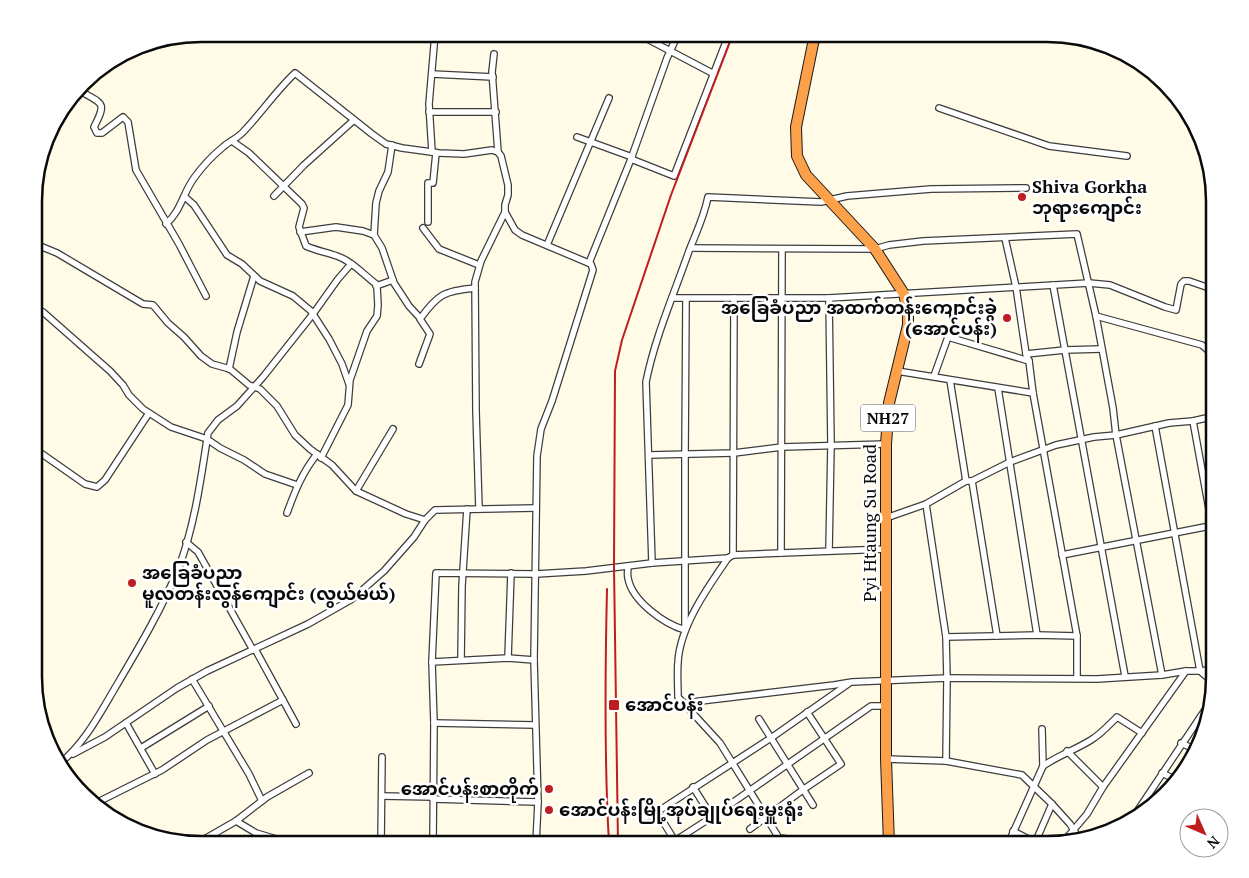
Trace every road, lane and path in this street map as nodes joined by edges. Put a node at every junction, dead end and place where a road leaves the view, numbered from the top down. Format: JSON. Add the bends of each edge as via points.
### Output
{"nodes":[{"id":1,"x":434,"y":42,"type":"edge"},
{"id":2,"x":653,"y":43,"type":"edge"},
{"id":3,"x":674,"y":43,"type":"edge"},
{"id":4,"x":726,"y":43,"type":"edge"},
{"id":5,"x":813,"y":43,"type":"edge"},
{"id":6,"x":670,"y":52,"type":"junction"},
{"id":7,"x":494,"y":54,"type":"dead end"},
{"id":8,"x":432,"y":74,"type":"junction"},
{"id":9,"x":714,"y":74,"type":"junction"},
{"id":10,"x":493,"y":77,"type":"junction"},
{"id":11,"x":85,"y":94,"type":"edge"},
{"id":12,"x":608,"y":98,"type":"dead end"},
{"id":13,"x":939,"y":108,"type":"dead end"},
{"id":14,"x":429,"y":112,"type":"junction"},
{"id":15,"x":496,"y":112,"type":"junction"},
{"id":16,"x":354,"y":120,"type":"junction"},
{"id":17,"x":577,"y":137,"type":"dead end"},
{"id":18,"x":232,"y":141,"type":"junction"},
{"id":19,"x":591,"y":142,"type":"junction"},
{"id":20,"x":392,"y":145,"type":"junction"},
{"id":21,"x":498,"y":152,"type":"junction"},
{"id":22,"x":434,"y":153,"type":"junction"},
{"id":23,"x":1127,"y":156,"type":"dead end"},
{"id":24,"x":631,"y":158,"type":"junction"},
{"id":25,"x":284,"y":186,"type":"junction"},
{"id":26,"x":1026,"y":188,"type":"dead end"},
{"id":27,"x":274,"y":196,"type":"dead end"},
{"id":28,"x":185,"y":197,"type":"junction"},
{"id":29,"x":830,"y":199,"type":"junction"},
{"id":30,"x":505,"y":212,"type":"junction"},
{"id":31,"x":428,"y":222,"type":"dead end"},
{"id":32,"x":166,"y":224,"type":"junction"},
{"id":33,"x":423,"y":228,"type":"dead end"},
{"id":34,"x":300,"y":232,"type":"junction"},
{"id":35,"x":374,"y":236,"type":"junction"},
{"id":36,"x":1005,"y":238,"type":"junction"},
{"id":37,"x":547,"y":245,"type":"junction"},
{"id":38,"x":42,"y":248,"type":"edge"},
{"id":39,"x":691,"y":248,"type":"junction"},
{"id":40,"x":782,"y":249,"type":"junction"},
{"id":41,"x":875,"y":249,"type":"junction"},
{"id":42,"x":588,"y":263,"type":"junction"},
{"id":43,"x":351,"y":264,"type":"junction"},
{"id":44,"x":479,"y":265,"type":"junction"},
{"id":45,"x":254,"y":276,"type":"junction"},
{"id":46,"x":393,"y":280,"type":"junction"},
{"id":47,"x":1089,"y":283,"type":"junction"},
{"id":48,"x":1053,"y":285,"type":"junction"},
{"id":49,"x":376,"y":286,"type":"junction"},
{"id":50,"x":1016,"y":287,"type":"junction"},
{"id":51,"x":1206,"y":287,"type":"edge"},
{"id":52,"x":475,"y":288,"type":"junction"},
{"id":53,"x":904,"y":294,"type":"junction"},
{"id":54,"x":206,"y":296,"type":"dead end"},
{"id":55,"x":672,"y":298,"type":"junction"},
{"id":56,"x":734,"y":298,"type":"junction"},
{"id":57,"x":782,"y":298,"type":"junction"},
{"id":58,"x":829,"y":298,"type":"junction"},
{"id":59,"x":686,"y":299,"type":"junction"},
{"id":60,"x":42,"y":312,"type":"edge"},
{"id":61,"x":313,"y":314,"type":"junction"},
{"id":62,"x":1096,"y":316,"type":"junction"},
{"id":63,"x":420,"y":318,"type":"junction"},
{"id":64,"x":1101,"y":349,"type":"junction"},
{"id":65,"x":1206,"y":349,"type":"edge"},
{"id":66,"x":1065,"y":350,"type":"junction"},
{"id":67,"x":1026,"y":354,"type":"junction"},
{"id":68,"x":1029,"y":361,"type":"junction"},
{"id":69,"x":419,"y":364,"type":"dead end"},
{"id":70,"x":228,"y":368,"type":"junction"},
{"id":71,"x":898,"y":371,"type":"junction"},
{"id":72,"x":934,"y":376,"type":"junction"},
{"id":73,"x":950,"y":380,"type":"junction"},
{"id":74,"x":350,"y":386,"type":"junction"},
{"id":75,"x":254,"y":387,"type":"junction"},
{"id":76,"x":998,"y":388,"type":"junction"},
{"id":77,"x":1033,"y":393,"type":"junction"},
{"id":78,"x":149,"y":413,"type":"junction"},
{"id":79,"x":1206,"y":418,"type":"edge"},
{"id":80,"x":1193,"y":421,"type":"junction"},
{"id":81,"x":1155,"y":426,"type":"junction"},
{"id":82,"x":392,"y":429,"type":"dead end"},
{"id":83,"x":1116,"y":435,"type":"junction"},
{"id":84,"x":207,"y":439,"type":"junction"},
{"id":85,"x":1081,"y":440,"type":"junction"},
{"id":86,"x":886,"y":444,"type":"junction"},
{"id":87,"x":831,"y":445,"type":"junction"},
{"id":88,"x":782,"y":447,"type":"junction"},
{"id":89,"x":1043,"y":449,"type":"junction"},
{"id":90,"x":734,"y":453,"type":"junction"},
{"id":91,"x":43,"y":454,"type":"edge"},
{"id":92,"x":685,"y":454,"type":"junction"},
{"id":93,"x":649,"y":455,"type":"junction"},
{"id":94,"x":319,"y":456,"type":"junction"},
{"id":95,"x":1010,"y":462,"type":"junction"},
{"id":96,"x":969,"y":481,"type":"junction"},
{"id":97,"x":297,"y":485,"type":"junction"},
{"id":98,"x":1206,"y":489,"type":"edge"},
{"id":99,"x":356,"y":491,"type":"junction"},
{"id":100,"x":926,"y":504,"type":"junction"},
{"id":101,"x":536,"y":508,"type":"junction"},
{"id":102,"x":468,"y":509,"type":"junction"},
{"id":103,"x":479,"y":509,"type":"junction"},
{"id":104,"x":287,"y":513,"type":"dead end"},
{"id":105,"x":886,"y":518,"type":"junction"},
{"id":106,"x":424,"y":520,"type":"junction"},
{"id":107,"x":1206,"y":527,"type":"edge"},
{"id":108,"x":1175,"y":534,"type":"junction"},
{"id":109,"x":1137,"y":540,"type":"junction"},
{"id":110,"x":186,"y":542,"type":"junction"},
{"id":111,"x":1100,"y":548,"type":"junction"},
{"id":112,"x":887,"y":549,"type":"junction"},
{"id":113,"x":829,"y":551,"type":"junction"},
{"id":114,"x":781,"y":554,"type":"junction"},
{"id":115,"x":1062,"y":554,"type":"junction"},
{"id":116,"x":731,"y":557,"type":"junction"},
{"id":117,"x":685,"y":560,"type":"junction"},
{"id":118,"x":652,"y":563,"type":"junction"},
{"id":119,"x":628,"y":566,"type":"junction"},
{"id":120,"x":463,"y":572,"type":"junction"},
{"id":121,"x":511,"y":573,"type":"junction"},
{"id":122,"x":536,"y":574,"type":"junction"},
{"id":123,"x":685,"y":630,"type":"junction"},
{"id":124,"x":1037,"y":635,"type":"junction"},
{"id":125,"x":997,"y":636,"type":"junction"},
{"id":126,"x":1077,"y":636,"type":"junction"},
{"id":127,"x":946,"y":637,"type":"junction"},
{"id":128,"x":254,"y":649,"type":"junction"},
{"id":129,"x":508,"y":658,"type":"junction"},
{"id":130,"x":460,"y":660,"type":"junction"},
{"id":131,"x":534,"y":660,"type":"junction"},
{"id":132,"x":432,"y":662,"type":"junction"},
{"id":133,"x":1186,"y":670,"type":"junction"},
{"id":134,"x":1206,"y":670,"type":"edge"},
{"id":135,"x":1200,"y":671,"type":"junction"},
{"id":136,"x":1162,"y":675,"type":"junction"},
{"id":137,"x":1125,"y":676,"type":"junction"},
{"id":138,"x":1206,"y":676,"type":"edge"},
{"id":139,"x":948,"y":678,"type":"junction"},
{"id":140,"x":1077,"y":678,"type":"junction"},
{"id":141,"x":192,"y":680,"type":"junction"},
{"id":142,"x":887,"y":681,"type":"junction"},
{"id":143,"x":852,"y":682,"type":"junction"},
{"id":144,"x":283,"y":700,"type":"junction"},
{"id":145,"x":684,"y":703,"type":"junction"},
{"id":146,"x":209,"y":706,"type":"junction"},
{"id":147,"x":887,"y":706,"type":"junction"},
{"id":148,"x":807,"y":712,"type":"junction"},
{"id":149,"x":1201,"y":715,"type":"edge"},
{"id":150,"x":759,"y":719,"type":"dead end"},
{"id":151,"x":126,"y":723,"type":"junction"},
{"id":152,"x":434,"y":723,"type":"junction"},
{"id":153,"x":296,"y":724,"type":"dead end"},
{"id":154,"x":535,"y":725,"type":"junction"},
{"id":155,"x":1042,"y":730,"type":"dead end"},
{"id":156,"x":223,"y":731,"type":"junction"},
{"id":157,"x":1142,"y":733,"type":"junction"},
{"id":158,"x":825,"y":737,"type":"junction"},
{"id":159,"x":772,"y":738,"type":"junction"},
{"id":160,"x":82,"y":739,"type":"junction"},
{"id":161,"x":1182,"y":743,"type":"junction"},
{"id":162,"x":89,"y":746,"type":"junction"},
{"id":163,"x":1190,"y":747,"type":"edge"},
{"id":164,"x":141,"y":748,"type":"junction"},
{"id":165,"x":1067,"y":751,"type":"junction"},
{"id":166,"x":382,"y":757,"type":"dead end"},
{"id":167,"x":67,"y":758,"type":"joint"},
{"id":168,"x":886,"y":759,"type":"junction"},
{"id":169,"x":946,"y":761,"type":"junction"},
{"id":170,"x":733,"y":763,"type":"junction"},
{"id":171,"x":787,"y":764,"type":"junction"},
{"id":172,"x":1043,"y":766,"type":"junction"},
{"id":173,"x":310,"y":773,"type":"dead end"},
{"id":174,"x":1162,"y":773,"type":"junction"},
{"id":175,"x":155,"y":774,"type":"junction"},
{"id":176,"x":1170,"y":777,"type":"edge"},
{"id":177,"x":1033,"y":786,"type":"junction"},
{"id":178,"x":694,"y":787,"type":"junction"},
{"id":179,"x":1103,"y":787,"type":"junction"},
{"id":180,"x":750,"y":789,"type":"junction"},
{"id":181,"x":804,"y":789,"type":"junction"},
{"id":182,"x":382,"y":796,"type":"junction"},
{"id":183,"x":433,"y":798,"type":"junction"},
{"id":184,"x":102,"y":800,"type":"edge"},
{"id":185,"x":1147,"y":800,"type":"edge"},
{"id":186,"x":262,"y":801,"type":"junction"},
{"id":187,"x":538,"y":802,"type":"junction"},
{"id":188,"x":1052,"y":804,"type":"junction"},
{"id":189,"x":813,"y":805,"type":"dead end"},
{"id":190,"x":657,"y":812,"type":"junction"},
{"id":191,"x":767,"y":816,"type":"junction"},
{"id":192,"x":646,"y":817,"type":"dead end"},
{"id":193,"x":712,"y":817,"type":"junction"},
{"id":194,"x":236,"y":820,"type":"junction"},
{"id":195,"x":750,"y":829,"type":"dead end"},
{"id":196,"x":1073,"y":829,"type":"junction"},
{"id":197,"x":1013,"y":831,"type":"junction"},
{"id":198,"x":1075,"y":833,"type":"edge"},
{"id":199,"x":1069,"y":834,"type":"edge"},
{"id":200,"x":211,"y":835,"type":"edge"},
{"id":201,"x":263,"y":835,"type":"edge"},
{"id":202,"x":381,"y":835,"type":"edge"},
{"id":203,"x":433,"y":835,"type":"edge"},
{"id":204,"x":536,"y":835,"type":"edge"},
{"id":205,"x":669,"y":836,"type":"edge"},
{"id":206,"x":682,"y":836,"type":"edge"},
{"id":207,"x":778,"y":836,"type":"edge"},
{"id":208,"x":889,"y":836,"type":"edge"},
{"id":209,"x":1011,"y":836,"type":"edge"},
{"id":210,"x":1022,"y":836,"type":"edge"},
{"id":211,"x":1039,"y":836,"type":"edge"}],
"edges":[{"from":1,"to":8,"type":"street"},
{"from":2,"to":6,"type":"street"},
{"from":3,"to":6,"type":"street"},
{"from":4,"to":9,"type":"street"},
{"from":5,"to":29,"type":"highway","name":"Pyi Htaung Su Road","number":"NH27","via":[[796,127],[796,156],[806,174]]},
{"from":6,"to":9,"type":"street"},
{"from":6,"to":24,"type":"street"},
{"from":7,"to":10,"type":"street"},
{"from":8,"to":10,"type":"street"},
{"from":8,"to":14,"type":"street"},
{"from":9,"to":24,"type":"street","via":[[674,176]]},
{"from":10,"to":15,"type":"street"},
{"from":11,"to":32,"type":"street","via":[[101,105],[102,111],[94,127],[97,133],[123,117],[128,122],[136,170]]},
{"from":12,"to":19,"type":"street"},
{"from":13,"to":23,"type":"street","via":[[1049,146]]},
{"from":14,"to":15,"type":"street"},
{"from":14,"to":22,"type":"street"},
{"from":15,"to":21,"type":"street"},
{"from":16,"to":18,"type":"street","via":[[295,73]]},
{"from":16,"to":20,"type":"street"},
{"from":16,"to":25,"type":"street"},
{"from":17,"to":19,"type":"street"},
{"from":18,"to":25,"type":"street"},
{"from":18,"to":28,"type":"street","via":[[192,180]]},
{"from":19,"to":24,"type":"street"},
{"from":19,"to":37,"type":"street"},
{"from":20,"to":22,"type":"street"},
{"from":20,"to":35,"type":"street","via":[[388,172],[376,203]]},
{"from":21,"to":22,"type":"street"},
{"from":21,"to":30,"type":"street","via":[[508,185]]},
{"from":22,"to":31,"type":"street","via":[[432,183],[428,183]]},
{"from":24,"to":42,"type":"street"},
{"from":25,"to":27,"type":"street"},
{"from":25,"to":34,"type":"street","via":[[304,208]]},
{"from":26,"to":29,"type":"street","via":[[931,188]]},
{"from":28,"to":32,"type":"street","via":[[176,215]]},
{"from":28,"to":45,"type":"street","via":[[194,205],[227,255]]},
{"from":29,"to":39,"type":"street","via":[[821,202],[708,197],[704,217]]},
{"from":29,"to":41,"type":"highway","name":"Pyi Htaung Su Road","number":"NH27"},
{"from":30,"to":37,"type":"street","via":[[515,230]]},
{"from":30,"to":44,"type":"street"},
{"from":32,"to":54,"type":"street"},
{"from":33,"to":44,"type":"street","via":[[439,249]]},
{"from":34,"to":35,"type":"street","via":[[336,227]]},
{"from":34,"to":43,"type":"street","via":[[306,246]]},
{"from":35,"to":46,"type":"street","via":[[382,248]]},
{"from":36,"to":41,"type":"street","via":[[923,241]]},
{"from":36,"to":47,"type":"street","via":[[1077,234]]},
{"from":36,"to":50,"type":"street"},
{"from":37,"to":42,"type":"street"},
{"from":38,"to":70,"type":"street","via":[[75,263],[135,300],[153,305],[201,356],[212,364]]},
{"from":39,"to":40,"type":"street"},
{"from":39,"to":55,"type":"street"},
{"from":40,"to":41,"type":"street"},
{"from":40,"to":57,"type":"street"},
{"from":41,"to":53,"type":"highway","name":"Pyi Htaung Su Road","number":"NH27"},
{"from":42,"to":101,"type":"street","via":[[594,270],[541,429]]},
{"from":43,"to":49,"type":"street"},
{"from":43,"to":61,"type":"street"},
{"from":44,"to":52,"type":"street"},
{"from":45,"to":61,"type":"street","via":[[293,296]]},
{"from":45,"to":70,"type":"street"},
{"from":46,"to":49,"type":"street"},
{"from":46,"to":63,"type":"street"},
{"from":47,"to":48,"type":"street"},
{"from":47,"to":51,"type":"street","via":[[1110,285],[1176,310],[1184,281]]},
{"from":47,"to":62,"type":"street"},
{"from":48,"to":50,"type":"street"},
{"from":48,"to":66,"type":"street"},
{"from":49,"to":74,"type":"street","via":[[377,316],[366,331]]},
{"from":50,"to":53,"type":"street"},
{"from":50,"to":67,"type":"street"},
{"from":52,"to":63,"type":"street","via":[[441,295]]},
{"from":52,"to":103,"type":"street"},
{"from":53,"to":58,"type":"street"},
{"from":53,"to":71,"type":"highway","name":"Pyi Htaung Su Road","number":"NH27","via":[[908,325]]},
{"from":55,"to":59,"type":"street"},
{"from":55,"to":93,"type":"street","via":[[646,382]]},
{"from":56,"to":57,"type":"street"},
{"from":56,"to":59,"type":"street"},
{"from":56,"to":90,"type":"street"},
{"from":57,"to":58,"type":"street"},
{"from":57,"to":88,"type":"street"},
{"from":58,"to":87,"type":"street"},
{"from":59,"to":92,"type":"street"},
{"from":60,"to":78,"type":"street","via":[[110,371]]},
{"from":61,"to":74,"type":"street","via":[[342,364]]},
{"from":61,"to":75,"type":"street"},
{"from":62,"to":64,"type":"street"},
{"from":62,"to":65,"type":"street"},
{"from":63,"to":69,"type":"street","via":[[430,334]]},
{"from":64,"to":66,"type":"street"},
{"from":64,"to":83,"type":"street"},
{"from":66,"to":67,"type":"street"},
{"from":66,"to":85,"type":"street"},
{"from":67,"to":68,"type":"street"},
{"from":68,"to":72,"type":"street","via":[[948,337]]},
{"from":68,"to":77,"type":"street"},
{"from":70,"to":75,"type":"street"},
{"from":71,"to":72,"type":"street"},
{"from":71,"to":86,"type":"highway","name":"Pyi Htaung Su Road","number":"NH27","via":[[889,402]]},
{"from":72,"to":73,"type":"street"},
{"from":73,"to":76,"type":"street"},
{"from":73,"to":96,"type":"street"},
{"from":74,"to":94,"type":"street","via":[[348,405]]},
{"from":75,"to":84,"type":"street","via":[[237,406],[218,420]]},
{"from":75,"to":94,"type":"street","via":[[277,406],[295,435]]},
{"from":76,"to":77,"type":"street"},
{"from":76,"to":95,"type":"street"},
{"from":77,"to":89,"type":"street"},
{"from":78,"to":84,"type":"street","via":[[171,427]]},
{"from":78,"to":91,"type":"street","via":[[105,480],[97,487],[85,484]]},
{"from":79,"to":80,"type":"street"},
{"from":80,"to":81,"type":"street"},
{"from":80,"to":98,"type":"street"},
{"from":81,"to":83,"type":"street"},
{"from":81,"to":108,"type":"street"},
{"from":82,"to":99,"type":"street"},
{"from":83,"to":85,"type":"street"},
{"from":83,"to":109,"type":"street"},
{"from":84,"to":97,"type":"street","via":[[264,474]]},
{"from":84,"to":110,"type":"street"},
{"from":85,"to":89,"type":"street"},
{"from":85,"to":111,"type":"street"},
{"from":86,"to":87,"type":"street"},
{"from":86,"to":105,"type":"highway","name":"Pyi Htaung Su Road","number":"NH27"},
{"from":87,"to":88,"type":"street"},
{"from":87,"to":113,"type":"street"},
{"from":88,"to":90,"type":"street"},
{"from":88,"to":114,"type":"street"},
{"from":89,"to":95,"type":"street"},
{"from":89,"to":115,"type":"street"},
{"from":90,"to":92,"type":"street"},
{"from":90,"to":116,"type":"street"},
{"from":92,"to":93,"type":"street"},
{"from":92,"to":117,"type":"street"},
{"from":93,"to":118,"type":"street"},
{"from":94,"to":97,"type":"street","via":[[305,470]]},
{"from":94,"to":99,"type":"street"},
{"from":95,"to":96,"type":"street"},
{"from":95,"to":124,"type":"street"},
{"from":96,"to":100,"type":"street"},
{"from":96,"to":125,"type":"street"},
{"from":97,"to":104,"type":"street"},
{"from":99,"to":106,"type":"street"},
{"from":100,"to":105,"type":"street"},
{"from":100,"to":127,"type":"street"},
{"from":101,"to":103,"type":"street"},
{"from":101,"to":122,"type":"street"},
{"from":102,"to":103,"type":"street"},
{"from":102,"to":106,"type":"street","via":[[436,510]]},
{"from":102,"to":120,"type":"street"},
{"from":105,"to":112,"type":"highway","name":"Pyi Htaung Su Road","number":"NH27"},
{"from":106,"to":128,"type":"street","via":[[414,537],[384,571],[352,599]]},
{"from":107,"to":108,"type":"street"},
{"from":108,"to":109,"type":"street"},
{"from":108,"to":135,"type":"street"},
{"from":109,"to":111,"type":"street"},
{"from":109,"to":136,"type":"street"},
{"from":110,"to":128,"type":"street","via":[[198,552]]},
{"from":110,"to":160,"type":"street","via":[[179,566],[155,618]]},
{"from":111,"to":115,"type":"street"},
{"from":111,"to":137,"type":"street"},
{"from":112,"to":113,"type":"street"},
{"from":112,"to":142,"type":"highway","name":"Pyi Htaung Su Road","number":"NH27"},
{"from":113,"to":114,"type":"street"},
{"from":114,"to":116,"type":"street"},
{"from":115,"to":126,"type":"street"},
{"from":116,"to":117,"type":"street"},
{"from":116,"to":123,"type":"street","via":[[710,585]]},
{"from":117,"to":118,"type":"street"},
{"from":117,"to":123,"type":"street"},
{"from":118,"to":119,"type":"street"},
{"from":119,"to":122,"type":"street"},
{"from":119,"to":123,"type":"street","via":[[628,578],[644,604],[665,621]]},
{"from":120,"to":121,"type":"street"},
{"from":120,"to":130,"type":"street"},
{"from":120,"to":132,"type":"street","via":[[436,573]]},
{"from":121,"to":122,"type":"street"},
{"from":121,"to":129,"type":"street"},
{"from":122,"to":131,"type":"street"},
{"from":123,"to":145,"type":"street","via":[[678,660],[678,697]]},
{"from":124,"to":125,"type":"street"},
{"from":124,"to":126,"type":"street"},
{"from":125,"to":127,"type":"street"},
{"from":126,"to":140,"type":"street"},
{"from":127,"to":139,"type":"street"},
{"from":128,"to":141,"type":"street"},
{"from":128,"to":144,"type":"street"},
{"from":129,"to":130,"type":"street"},
{"from":129,"to":131,"type":"street"},
{"from":130,"to":132,"type":"street"},
{"from":131,"to":154,"type":"street"},
{"from":132,"to":152,"type":"street"},
{"from":133,"to":135,"type":"street"},
{"from":133,"to":136,"type":"street"},
{"from":133,"to":157,"type":"street"},
{"from":134,"to":135,"type":"street"},
{"from":135,"to":138,"type":"street"},
{"from":136,"to":137,"type":"street"},
{"from":137,"to":140,"type":"street"},
{"from":139,"to":140,"type":"street"},
{"from":139,"to":142,"type":"street"},
{"from":139,"to":169,"type":"street"},
{"from":141,"to":146,"type":"street"},
{"from":141,"to":151,"type":"street"},
{"from":142,"to":143,"type":"street"},
{"from":142,"to":147,"type":"highway","name":"Pyi Htaung Su Road","number":"NH27"},
{"from":143,"to":145,"type":"street"},
{"from":143,"to":148,"type":"street"},
{"from":144,"to":153,"type":"street"},
{"from":144,"to":156,"type":"street"},
{"from":145,"to":170,"type":"street","via":[[720,743]]},
{"from":146,"to":156,"type":"street"},
{"from":146,"to":164,"type":"street"},
{"from":147,"to":158,"type":"street","via":[[871,706]]},
{"from":147,"to":168,"type":"highway","name":"Pyi Htaung Su Road","number":"NH27"},
{"from":148,"to":158,"type":"street"},
{"from":148,"to":159,"type":"street"},
{"from":149,"to":161,"type":"street"},
{"from":150,"to":159,"type":"street"},
{"from":151,"to":162,"type":"street"},
{"from":151,"to":164,"type":"street"},
{"from":152,"to":154,"type":"street"},
{"from":152,"to":183,"type":"street"},
{"from":154,"to":187,"type":"street"},
{"from":155,"to":172,"type":"street"},
{"from":156,"to":175,"type":"street"},
{"from":156,"to":186,"type":"street"},
{"from":157,"to":165,"type":"street","via":[[1117,717],[1099,735]]},
{"from":157,"to":179,"type":"street"},
{"from":158,"to":171,"type":"street"},
{"from":158,"to":181,"type":"street","via":[[842,764]]},
{"from":159,"to":170,"type":"street"},
{"from":159,"to":171,"type":"street"},
{"from":160,"to":162,"type":"street"},
{"from":160,"to":167,"type":"street"},
{"from":161,"to":163,"type":"street"},
{"from":161,"to":174,"type":"street"},
{"from":162,"to":167,"type":"street"},
{"from":164,"to":175,"type":"street"},
{"from":165,"to":172,"type":"street"},
{"from":165,"to":179,"type":"street"},
{"from":166,"to":182,"type":"street"},
{"from":168,"to":169,"type":"street"},
{"from":168,"to":208,"type":"highway","name":"Pyi Htaung Su Road","number":"NH27"},
{"from":169,"to":177,"type":"street","via":[[1022,775]]},
{"from":170,"to":178,"type":"street"},
{"from":170,"to":180,"type":"street"},
{"from":171,"to":180,"type":"street"},
{"from":171,"to":181,"type":"street"},
{"from":172,"to":177,"type":"street"},
{"from":173,"to":186,"type":"street"},
{"from":174,"to":176,"type":"street"},
{"from":174,"to":185,"type":"street"},
{"from":175,"to":184,"type":"street"},
{"from":177,"to":188,"type":"street"},
{"from":177,"to":197,"type":"street"},
{"from":178,"to":190,"type":"street"},
{"from":178,"to":193,"type":"street"},
{"from":179,"to":196,"type":"street"},
{"from":180,"to":191,"type":"street"},
{"from":180,"to":193,"type":"street"},
{"from":181,"to":189,"type":"street"},
{"from":181,"to":191,"type":"street"},
{"from":182,"to":183,"type":"street"},
{"from":182,"to":202,"type":"street"},
{"from":183,"to":187,"type":"street"},
{"from":183,"to":203,"type":"street"},
{"from":186,"to":194,"type":"street"},
{"from":187,"to":204,"type":"street"},
{"from":188,"to":196,"type":"street"},
{"from":188,"to":211,"type":"street"},
{"from":190,"to":192,"type":"street"},
{"from":190,"to":205,"type":"street"},
{"from":191,"to":195,"type":"street"},
{"from":191,"to":207,"type":"street"},
{"from":193,"to":206,"type":"street"},
{"from":194,"to":200,"type":"street"},
{"from":194,"to":201,"type":"street"},
{"from":196,"to":198,"type":"street"},
{"from":196,"to":199,"type":"street"},
{"from":197,"to":209,"type":"street"},
{"from":197,"to":210,"type":"street"}]}
